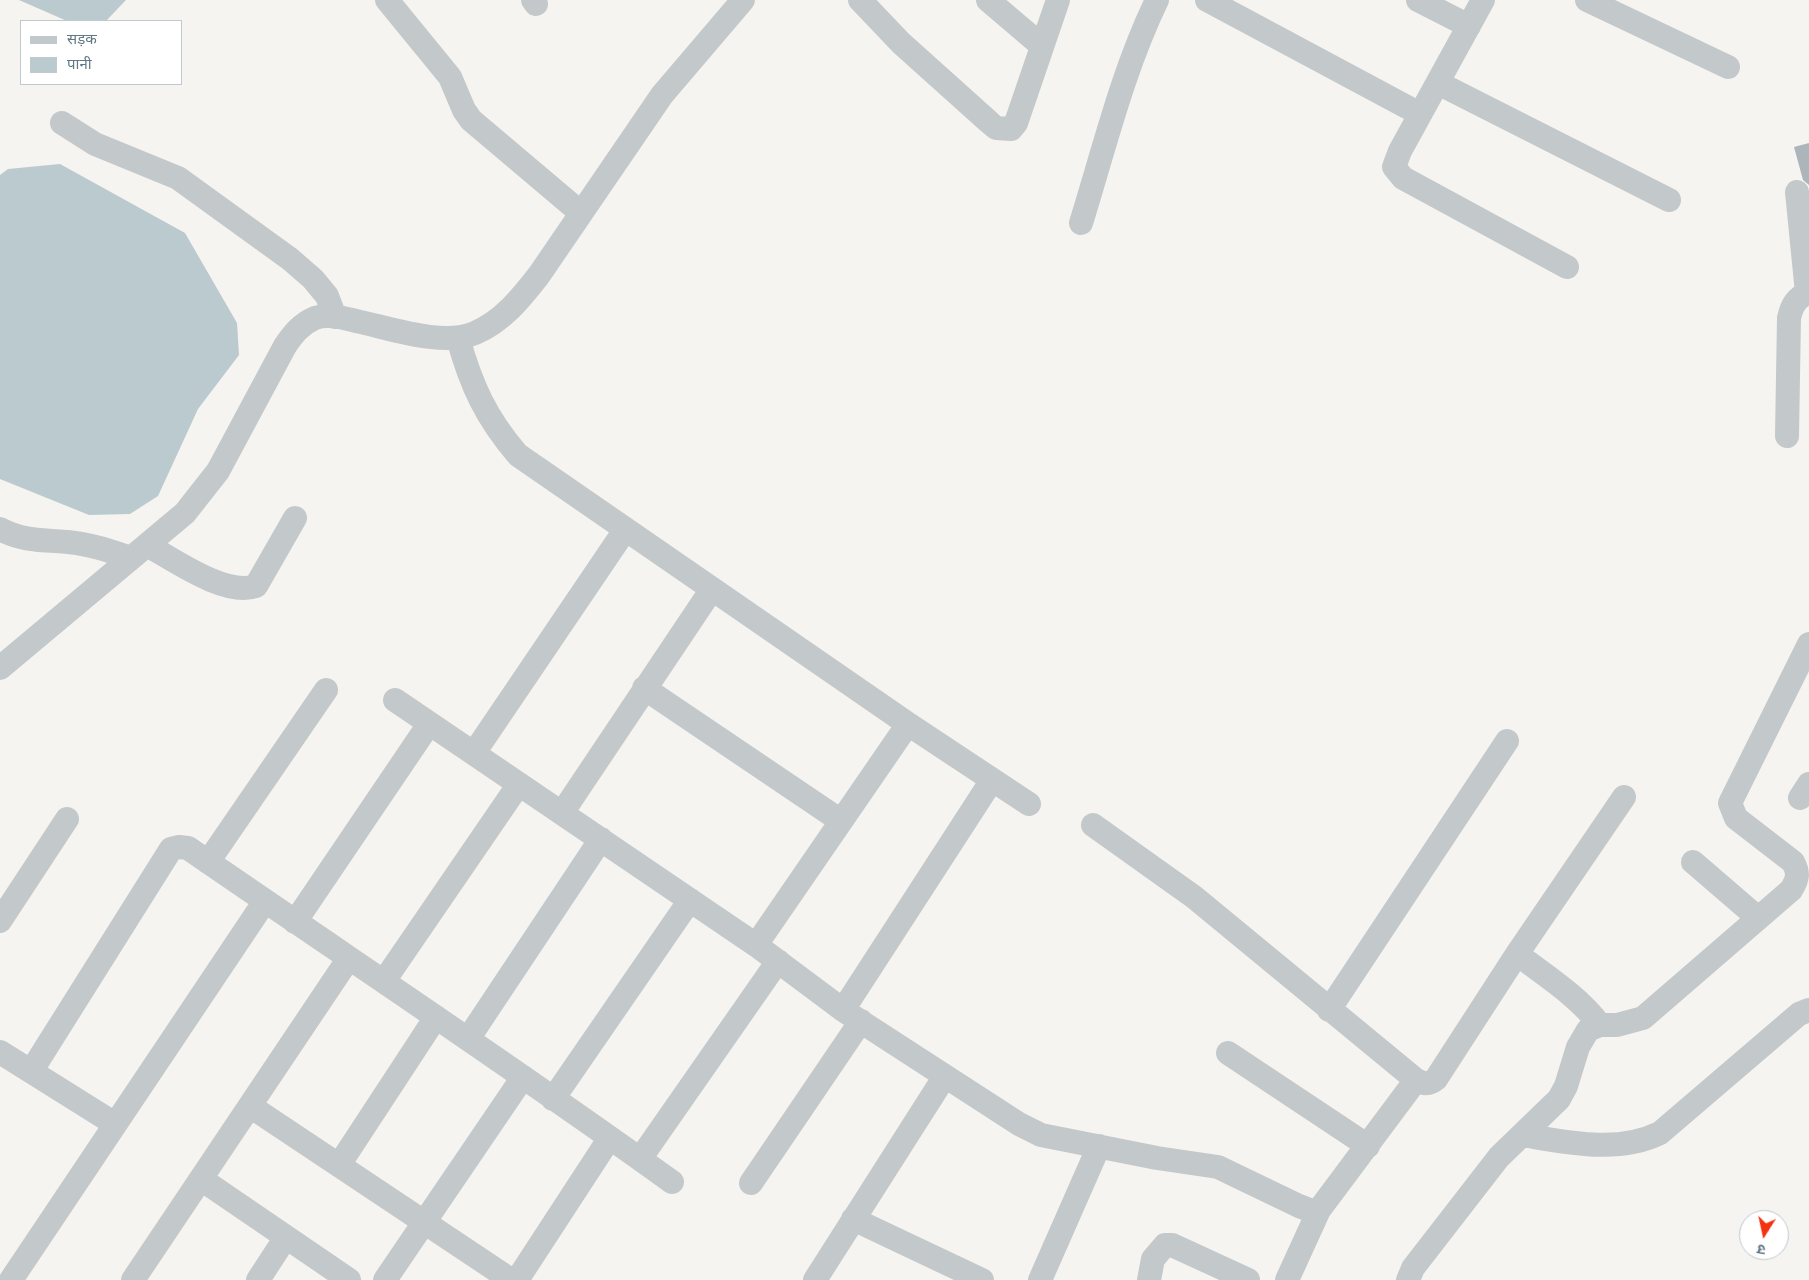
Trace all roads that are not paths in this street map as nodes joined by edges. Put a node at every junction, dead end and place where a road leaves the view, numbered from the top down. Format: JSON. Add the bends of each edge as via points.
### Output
{"nodes":[{"id":1,"x":387,"y":0,"type":"edge"},
{"id":2,"x":743,"y":0,"type":"edge"},
{"id":3,"x":860,"y":0,"type":"edge"},
{"id":4,"x":988,"y":0,"type":"edge"},
{"id":5,"x":1058,"y":0,"type":"edge"},
{"id":6,"x":1157,"y":0,"type":"edge"},
{"id":7,"x":1207,"y":0,"type":"edge"},
{"id":8,"x":1418,"y":0,"type":"edge"},
{"id":9,"x":1482,"y":0,"type":"edge"},
{"id":10,"x":1587,"y":0,"type":"edge"},
{"id":11,"x":1469,"y":26,"type":"junction"},
{"id":12,"x":1042,"y":46,"type":"junction"},
{"id":13,"x":1728,"y":68,"type":"dead end"},
{"id":14,"x":1438,"y":83,"type":"junction"},
{"id":15,"x":1420,"y":114,"type":"junction"},
{"id":16,"x":62,"y":123,"type":"dead end"},
{"id":17,"x":1797,"y":192,"type":"dead end"},
{"id":18,"x":1669,"y":200,"type":"dead end"},
{"id":19,"x":581,"y":213,"type":"junction"},
{"id":20,"x":1081,"y":223,"type":"dead end"},
{"id":21,"x":1567,"y":267,"type":"dead end"},
{"id":22,"x":1808,"y":293,"type":"edge"},
{"id":23,"x":335,"y":317,"type":"junction"},
{"id":24,"x":458,"y":338,"type":"junction"},
{"id":25,"x":1787,"y":436,"type":"dead end"},
{"id":26,"x":295,"y":518,"type":"dead end"},
{"id":27,"x":0,"y":529,"type":"edge"},
{"id":28,"x":625,"y":530,"type":"junction"},
{"id":29,"x":139,"y":552,"type":"junction"},
{"id":30,"x":712,"y":590,"type":"junction"},
{"id":31,"x":1809,"y":644,"type":"edge"},
{"id":32,"x":0,"y":668,"type":"edge"},
{"id":33,"x":644,"y":688,"type":"junction"},
{"id":34,"x":326,"y":690,"type":"dead end"},
{"id":35,"x":395,"y":700,"type":"dead end"},
{"id":36,"x":429,"y":724,"type":"junction"},
{"id":37,"x":908,"y":724,"type":"junction"},
{"id":38,"x":1507,"y":741,"type":"dead end"},
{"id":39,"x":474,"y":753,"type":"junction"},
{"id":40,"x":992,"y":780,"type":"junction"},
{"id":41,"x":519,"y":784,"type":"junction"},
{"id":42,"x":1624,"y":797,"type":"dead end"},
{"id":43,"x":1029,"y":804,"type":"dead end"},
{"id":44,"x":562,"y":812,"type":"junction"},
{"id":45,"x":67,"y":819,"type":"dead end"},
{"id":46,"x":841,"y":821,"type":"junction"},
{"id":47,"x":1093,"y":825,"type":"dead end"},
{"id":48,"x":601,"y":839,"type":"junction"},
{"id":49,"x":208,"y":862,"type":"junction"},
{"id":50,"x":1694,"y":862,"type":"dead end"},
{"id":51,"x":690,"y":900,"type":"junction"},
{"id":52,"x":265,"y":901,"type":"junction"},
{"id":53,"x":1758,"y":918,"type":"junction"},
{"id":54,"x":0,"y":921,"type":"edge"},
{"id":55,"x":295,"y":922,"type":"junction"},
{"id":56,"x":756,"y":945,"type":"junction"},
{"id":57,"x":1517,"y":954,"type":"junction"},
{"id":58,"x":349,"y":958,"type":"junction"},
{"id":59,"x":778,"y":961,"type":"junction"},
{"id":60,"x":384,"y":980,"type":"junction"},
{"id":61,"x":1329,"y":1010,"type":"junction"},
{"id":62,"x":1809,"y":1010,"type":"edge"},
{"id":63,"x":852,"y":1016,"type":"junction"},
{"id":64,"x":436,"y":1017,"type":"junction"},
{"id":65,"x":1600,"y":1025,"type":"junction"},
{"id":66,"x":468,"y":1039,"type":"junction"},
{"id":67,"x":0,"y":1052,"type":"edge"},
{"id":68,"x":1228,"y":1053,"type":"dead end"},
{"id":69,"x":32,"y":1070,"type":"junction"},
{"id":70,"x":945,"y":1076,"type":"junction"},
{"id":71,"x":522,"y":1077,"type":"junction"},
{"id":72,"x":1416,"y":1080,"type":"junction"},
{"id":73,"x":553,"y":1099,"type":"junction"},
{"id":74,"x":250,"y":1106,"type":"junction"},
{"id":75,"x":115,"y":1124,"type":"junction"},
{"id":76,"x":1522,"y":1135,"type":"junction"},
{"id":77,"x":610,"y":1138,"type":"junction"},
{"id":78,"x":1099,"y":1146,"type":"junction"},
{"id":79,"x":1368,"y":1146,"type":"junction"},
{"id":80,"x":640,"y":1159,"type":"junction"},
{"id":81,"x":339,"y":1165,"type":"junction"},
{"id":82,"x":200,"y":1179,"type":"junction"},
{"id":83,"x":672,"y":1182,"type":"dead end"},
{"id":84,"x":750,"y":1183,"type":"dead end"},
{"id":85,"x":1319,"y":1210,"type":"junction"},
{"id":86,"x":854,"y":1219,"type":"junction"},
{"id":87,"x":424,"y":1223,"type":"junction"},
{"id":88,"x":286,"y":1237,"type":"junction"},
{"id":89,"x":11,"y":1280,"type":"edge"},
{"id":90,"x":133,"y":1280,"type":"edge"},
{"id":91,"x":258,"y":1280,"type":"edge"},
{"id":92,"x":349,"y":1280,"type":"edge"},
{"id":93,"x":385,"y":1280,"type":"edge"},
{"id":94,"x":511,"y":1280,"type":"edge"},
{"id":95,"x":517,"y":1280,"type":"edge"},
{"id":96,"x":815,"y":1280,"type":"edge"},
{"id":97,"x":982,"y":1280,"type":"edge"},
{"id":98,"x":1040,"y":1280,"type":"edge"},
{"id":99,"x":1149,"y":1280,"type":"edge"},
{"id":100,"x":1248,"y":1280,"type":"edge"},
{"id":101,"x":1287,"y":1280,"type":"edge"},
{"id":102,"x":1408,"y":1280,"type":"edge"}],
"edges":[{"from":1,"to":19,"type":"street","via":[[450,77],[471,120]]},
{"from":2,"to":19,"type":"street","via":[[662,95]]},
{"from":3,"to":12,"type":"street","via":[[901,44],[996,128],[1003,130],[1011,129],[1016,123]]},
{"from":4,"to":12,"type":"street"},
{"from":5,"to":12,"type":"street"},
{"from":6,"to":20,"type":"street","via":[[1145,25]]},
{"from":7,"to":15,"type":"street"},
{"from":8,"to":11,"type":"street"},
{"from":9,"to":11,"type":"street"},
{"from":10,"to":13,"type":"street"},
{"from":11,"to":14,"type":"street"},
{"from":14,"to":15,"type":"street"},
{"from":14,"to":18,"type":"street"},
{"from":15,"to":21,"type":"street","via":[[1396,159],[1394,167],[1397,173]]},
{"from":16,"to":23,"type":"street","via":[[110,151],[178,178],[208,198],[313,279],[327,296]]},
{"from":17,"to":22,"type":"street"},
{"from":19,"to":24,"type":"street","via":[[518,302],[496,322],[475,334]]},
{"from":22,"to":25,"type":"street","via":[[1796,300],[1789,318]]},
{"from":23,"to":24,"type":"street","via":[[413,333]]},
{"from":23,"to":29,"type":"street","via":[[317,317],[294,332],[218,471],[185,513]]},
{"from":24,"to":28,"type":"street","via":[[469,377],[499,434],[518,455]]},
{"from":26,"to":29,"type":"street","via":[[256,586],[246,590],[232,588]]},
{"from":27,"to":29,"type":"street","via":[[24,539]]},
{"from":28,"to":30,"type":"street"},
{"from":28,"to":39,"type":"street"},
{"from":29,"to":32,"type":"street"},
{"from":30,"to":33,"type":"street"},
{"from":30,"to":37,"type":"street"},
{"from":31,"to":53,"type":"street","via":[[1730,803],[1736,818],[1793,862],[1797,870],[1797,880],[1791,890]]},
{"from":33,"to":44,"type":"street"},
{"from":33,"to":46,"type":"street"},
{"from":34,"to":49,"type":"street"},
{"from":35,"to":36,"type":"street"},
{"from":36,"to":39,"type":"street"},
{"from":36,"to":55,"type":"street"},
{"from":37,"to":40,"type":"street"},
{"from":37,"to":46,"type":"street"},
{"from":38,"to":61,"type":"street"},
{"from":39,"to":41,"type":"street"},
{"from":40,"to":43,"type":"street"},
{"from":40,"to":63,"type":"street"},
{"from":41,"to":44,"type":"street"},
{"from":41,"to":60,"type":"street"},
{"from":42,"to":57,"type":"street"},
{"from":44,"to":48,"type":"street"},
{"from":45,"to":54,"type":"street"},
{"from":46,"to":56,"type":"street"},
{"from":47,"to":61,"type":"street","via":[[1194,897]]},
{"from":48,"to":51,"type":"street"},
{"from":48,"to":66,"type":"street"},
{"from":49,"to":52,"type":"street"},
{"from":49,"to":69,"type":"street","via":[[188,848],[171,849]]},
{"from":50,"to":53,"type":"street"},
{"from":51,"to":56,"type":"street"},
{"from":51,"to":73,"type":"street"},
{"from":52,"to":55,"type":"street"},
{"from":52,"to":75,"type":"street"},
{"from":53,"to":65,"type":"street","via":[[1643,1018],[1617,1025]]},
{"from":55,"to":58,"type":"street"},
{"from":56,"to":59,"type":"street"},
{"from":57,"to":65,"type":"street","via":[[1588,1009]]},
{"from":57,"to":72,"type":"street","via":[[1436,1079],[1424,1084]]},
{"from":58,"to":60,"type":"street"},
{"from":58,"to":74,"type":"street"},
{"from":59,"to":63,"type":"street"},
{"from":59,"to":80,"type":"street"},
{"from":60,"to":64,"type":"street"},
{"from":61,"to":72,"type":"street"},
{"from":62,"to":76,"type":"street","via":[[1799,1014],[1660,1133],[1650,1138],[1636,1142],[1584,1145]]},
{"from":63,"to":70,"type":"street"},
{"from":63,"to":84,"type":"street"},
{"from":64,"to":66,"type":"street"},
{"from":64,"to":81,"type":"street"},
{"from":65,"to":76,"type":"street","via":[[1588,1030],[1578,1047],[1559,1099]]},
{"from":66,"to":71,"type":"street"},
{"from":67,"to":69,"type":"street"},
{"from":68,"to":79,"type":"street"},
{"from":69,"to":75,"type":"street"},
{"from":70,"to":78,"type":"street","via":[[1031,1132]]},
{"from":70,"to":86,"type":"street"},
{"from":71,"to":73,"type":"street"},
{"from":71,"to":87,"type":"street"},
{"from":72,"to":79,"type":"street"},
{"from":73,"to":77,"type":"street"},
{"from":74,"to":81,"type":"street"},
{"from":74,"to":82,"type":"street"},
{"from":75,"to":89,"type":"street"},
{"from":76,"to":102,"type":"street","via":[[1499,1157],[1413,1268]]},
{"from":77,"to":80,"type":"street"},
{"from":77,"to":95,"type":"street"},
{"from":78,"to":85,"type":"street","via":[[1218,1167],[1299,1206]]},
{"from":78,"to":98,"type":"street"},
{"from":79,"to":85,"type":"street"},
{"from":80,"to":83,"type":"street"},
{"from":81,"to":87,"type":"street"},
{"from":82,"to":88,"type":"street"},
{"from":82,"to":90,"type":"street"},
{"from":85,"to":101,"type":"street"},
{"from":86,"to":96,"type":"street"},
{"from":86,"to":97,"type":"street"},
{"from":87,"to":93,"type":"street"},
{"from":87,"to":94,"type":"street"},
{"from":88,"to":91,"type":"street"},
{"from":88,"to":92,"type":"street"},
{"from":99,"to":100,"type":"street","via":[[1153,1259],[1166,1245],[1172,1245]]}]}
